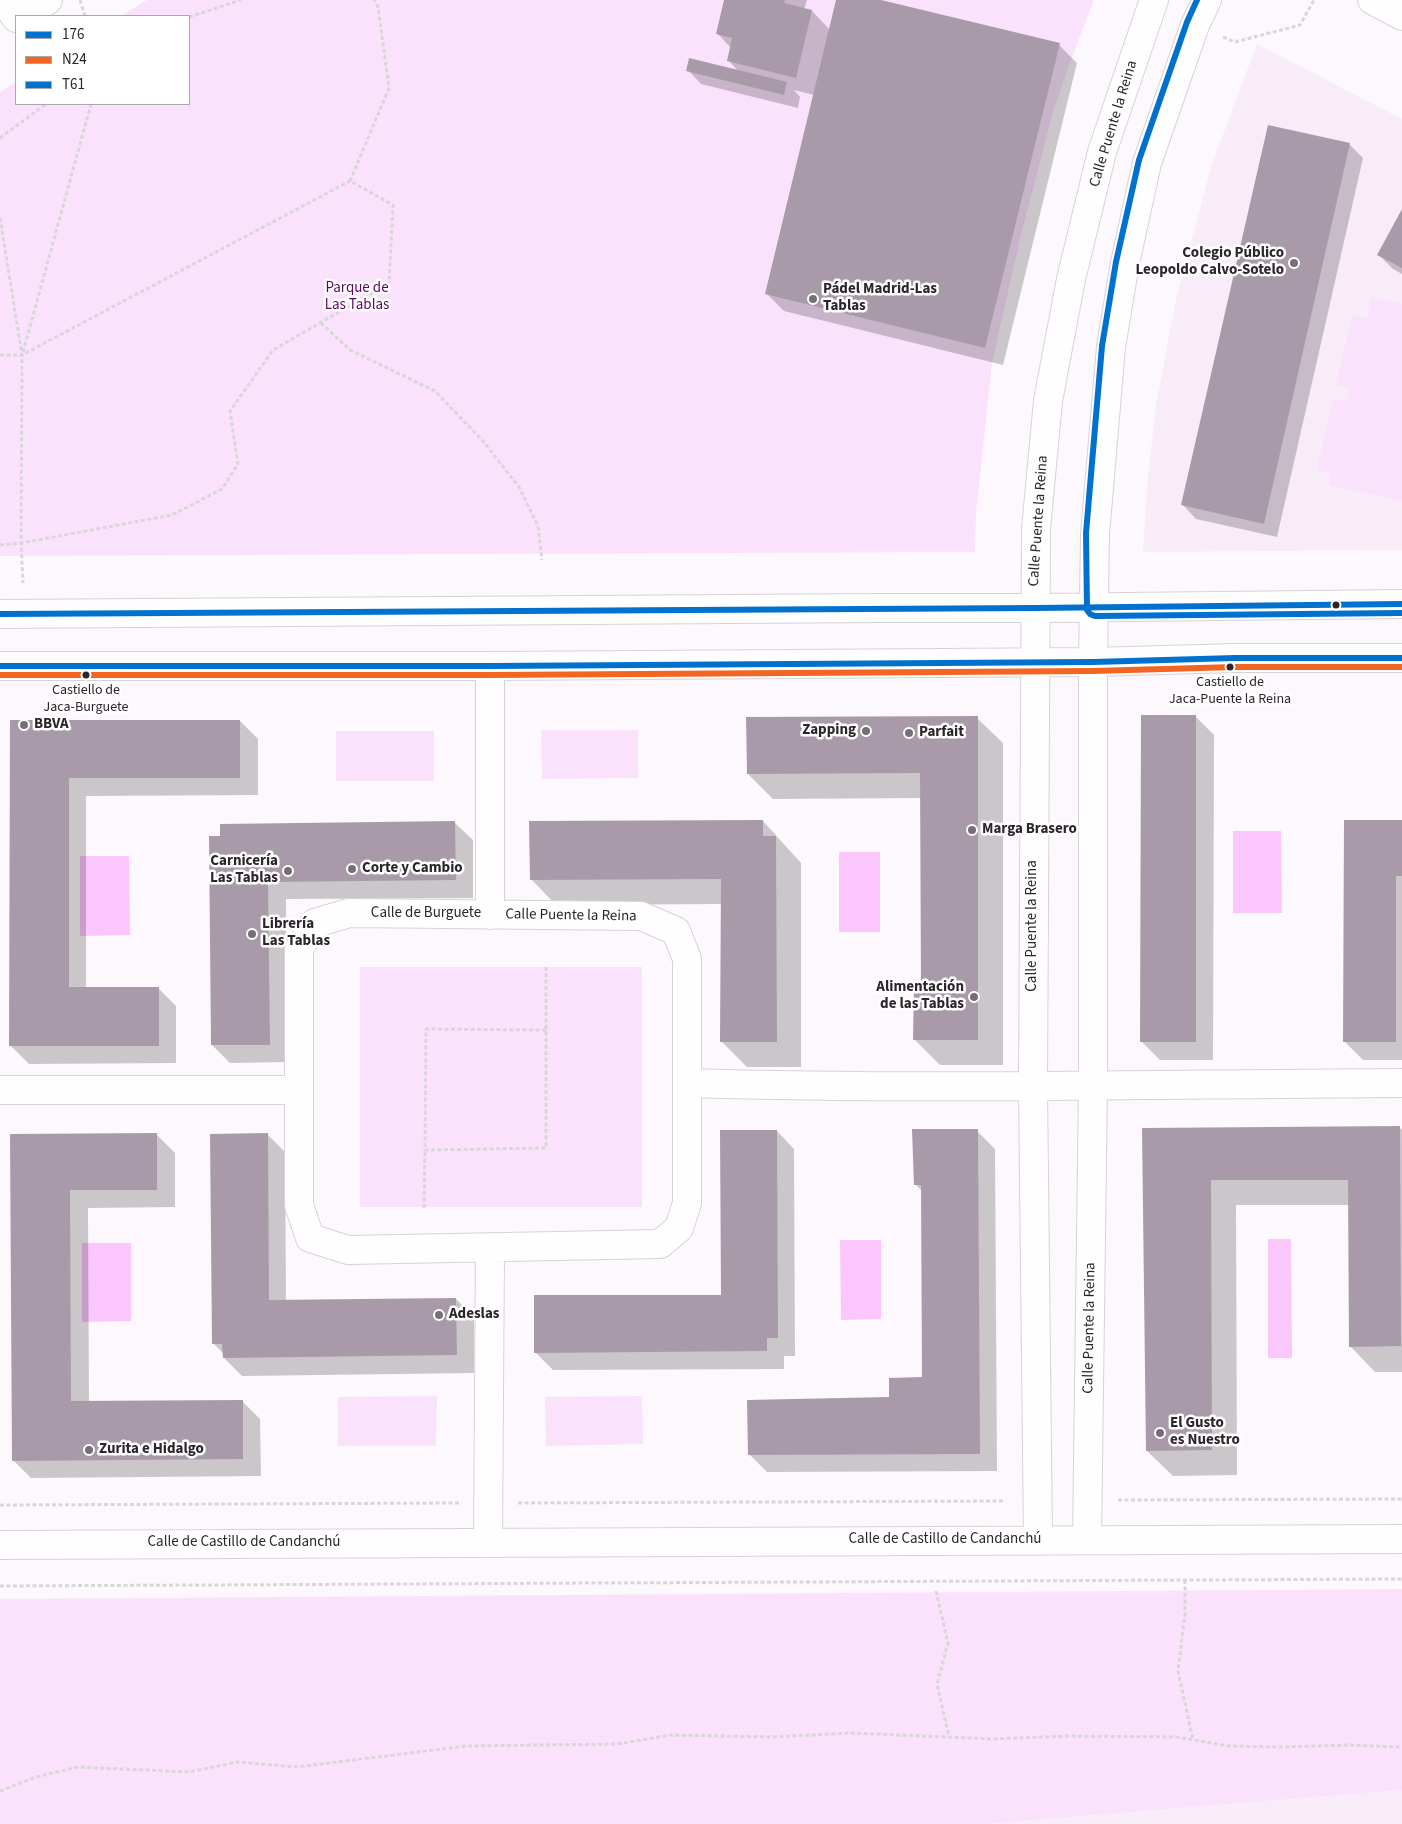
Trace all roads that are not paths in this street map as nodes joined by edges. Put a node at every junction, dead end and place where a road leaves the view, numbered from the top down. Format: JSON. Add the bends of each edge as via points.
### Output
{"nodes":[{"id":1,"x":4,"y":0,"type":"edge"},
{"id":2,"x":48,"y":0,"type":"edge"},
{"id":3,"x":1154,"y":0,"type":"edge"},
{"id":4,"x":1208,"y":0,"type":"edge"},
{"id":5,"x":1372,"y":0,"type":"edge"},
{"id":6,"x":25,"y":15,"type":"edge"},
{"id":7,"x":1402,"y":16,"type":"edge"},
{"id":8,"x":15,"y":17,"type":"edge"},
{"id":9,"x":15,"y":20,"type":"edge"},
{"id":10,"x":0,"y":31,"type":"edge"},
{"id":11,"x":1402,"y":604,"type":"edge"},
{"id":12,"x":1094,"y":607,"type":"junction"},
{"id":13,"x":1035,"y":608,"type":"junction"},
{"id":14,"x":12,"y":614,"type":"edge"},
{"id":15,"x":1402,"y":658,"type":"edge"},
{"id":16,"x":1034,"y":662,"type":"junction"},
{"id":17,"x":1093,"y":662,"type":"junction"},
{"id":18,"x":0,"y":666,"type":"edge"},
{"id":19,"x":490,"y":666,"type":"junction"},
{"id":20,"x":490,"y":915,"type":"junction"},
{"id":21,"x":687,"y":1083,"type":"junction"},
{"id":22,"x":1402,"y":1083,"type":"edge"},
{"id":23,"x":1093,"y":1085,"type":"junction"},
{"id":24,"x":1033,"y":1087,"type":"junction"},
{"id":25,"x":0,"y":1090,"type":"edge"},
{"id":26,"x":299,"y":1090,"type":"junction"},
{"id":27,"x":490,"y":1248,"type":"junction"},
{"id":28,"x":1402,"y":1539,"type":"edge"},
{"id":29,"x":1038,"y":1540,"type":"junction"},
{"id":30,"x":1087,"y":1540,"type":"junction"},
{"id":31,"x":488,"y":1542,"type":"junction"},
{"id":32,"x":0,"y":1545,"type":"edge"}],
"edges":[{"from":1,"to":8,"type":"street"},
{"from":2,"to":6,"type":"street"},
{"from":3,"to":13,"type":"street","name":"Calle Puente la Reina","via":[[1102,152],[1071,279],[1048,401],[1036,529]]},
{"from":4,"to":12,"type":"street","name":"Calle Puente la Reina","via":[[1195,25],[1147,163],[1125,264],[1110,357],[1095,534]]},
{"from":5,"to":7,"type":"street"},
{"from":9,"to":10,"type":"street"},
{"from":11,"to":12,"type":"street"},
{"from":12,"to":13,"type":"street"},
{"from":12,"to":17,"type":"street","name":"Calle Puente la Reina"},
{"from":13,"to":14,"type":"street"},
{"from":13,"to":16,"type":"street","name":"Calle Puente la Reina"},
{"from":15,"to":17,"type":"street"},
{"from":16,"to":17,"type":"street"},
{"from":16,"to":19,"type":"street"},
{"from":16,"to":24,"type":"street","name":"Calle Puente la Reina"},
{"from":17,"to":23,"type":"street","name":"Calle Puente la Reina"},
{"from":18,"to":19,"type":"street"},
{"from":19,"to":20,"type":"street","name":"Calle de Burguete"},
{"from":20,"to":21,"type":"street","name":"Calle Puente la Reina","via":[[641,916],[676,931],[687,959]]},
{"from":20,"to":26,"type":"street","name":"Calle de Burguete","via":[[349,914],[315,923],[299,949]]},
{"from":21,"to":24,"type":"street"},
{"from":21,"to":27,"type":"street","name":"Calle Puente la Reina","via":[[687,1203],[679,1228],[660,1244]]},
{"from":22,"to":23,"type":"street"},
{"from":23,"to":24,"type":"street"},
{"from":23,"to":30,"type":"street","name":"Calle Puente la Reina"},
{"from":24,"to":29,"type":"street","name":"Calle Puente la Reina"},
{"from":25,"to":26,"type":"street"},
{"from":26,"to":27,"type":"street","name":"Calle de Burguete","via":[[299,1206],[310,1238],[348,1250]]},
{"from":27,"to":31,"type":"street"},
{"from":28,"to":30,"type":"street","name":"Calle de Castillo de Candanchú"},
{"from":29,"to":30,"type":"street","name":"Calle de Castillo de Candanchú"},
{"from":29,"to":31,"type":"street","name":"Calle de Castillo de Candanchú"},
{"from":31,"to":32,"type":"street","name":"Calle de Castillo de Candanchú"}]}
